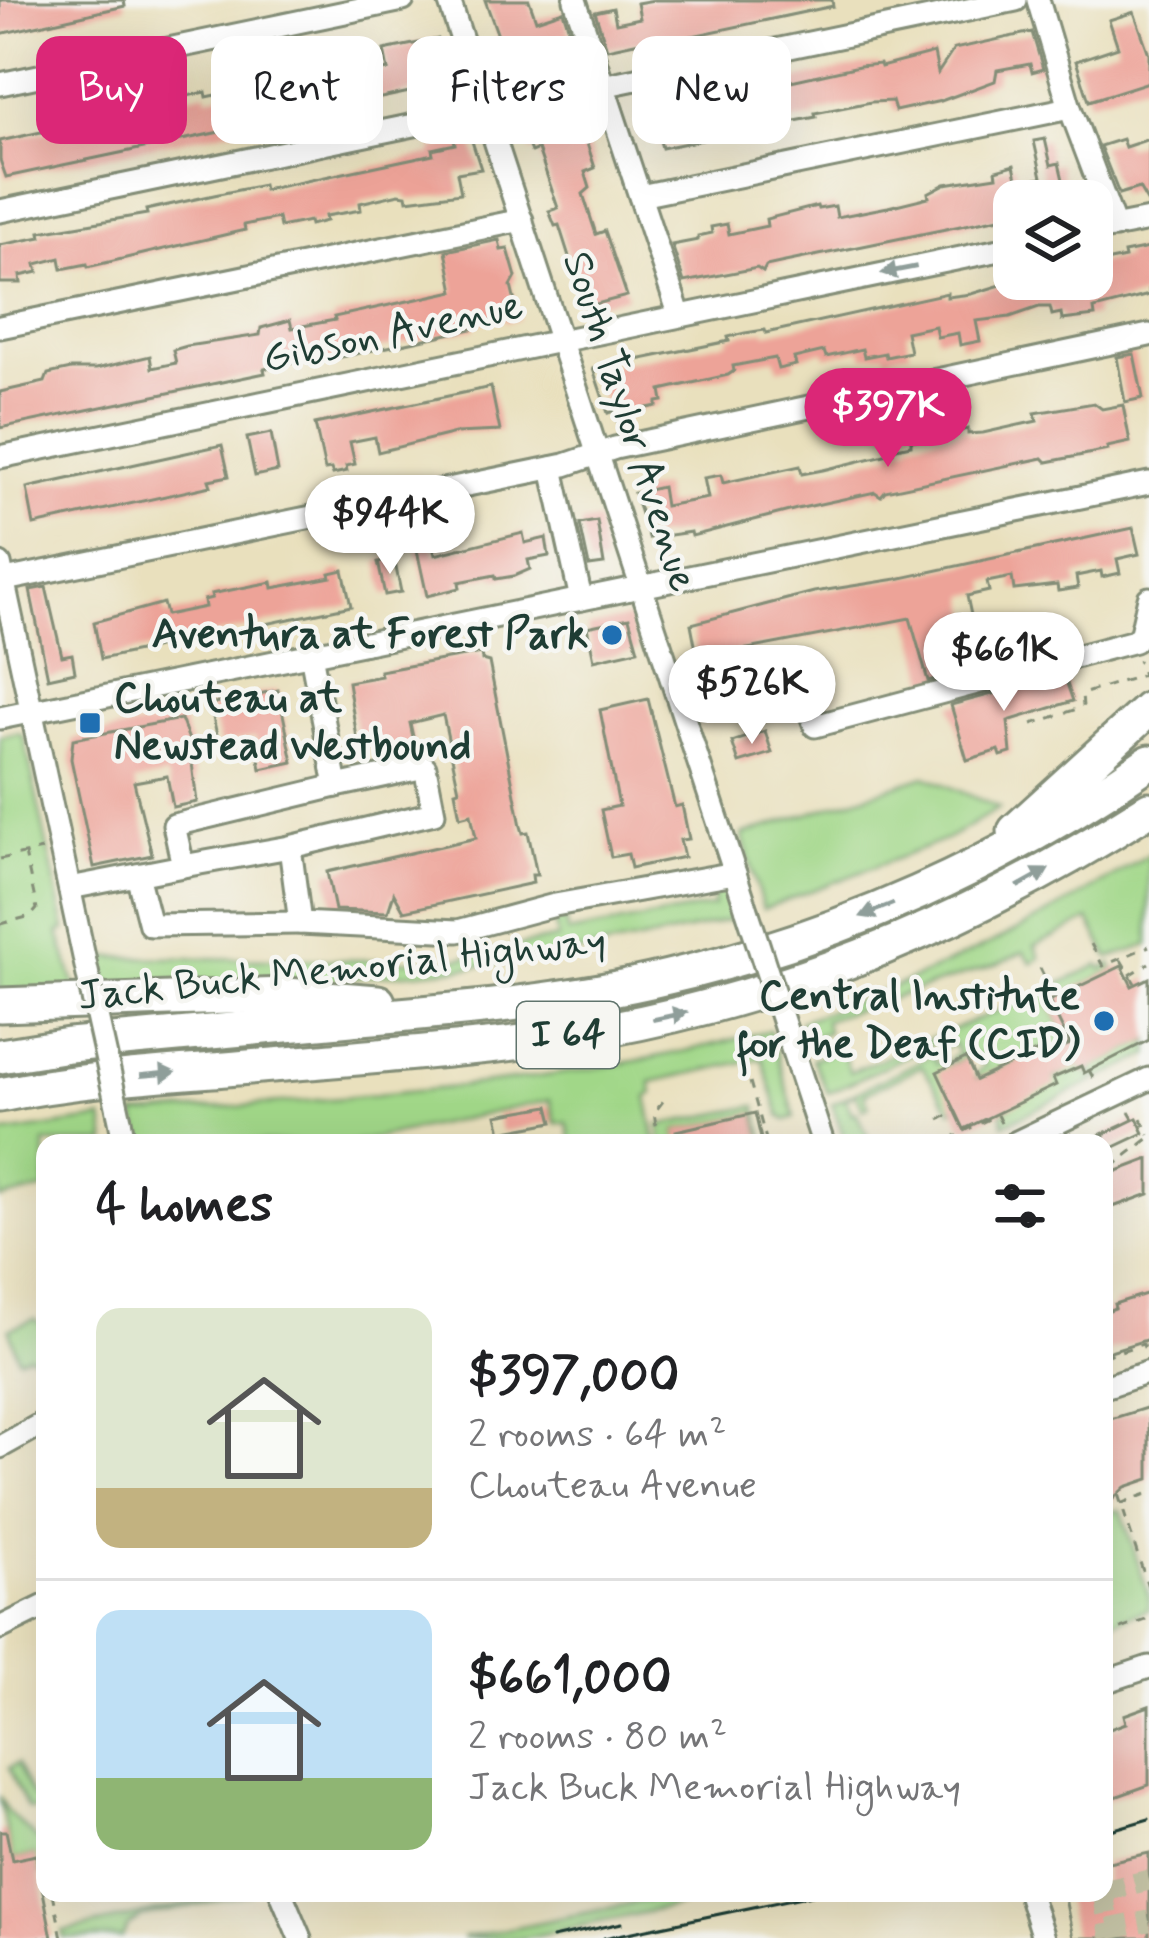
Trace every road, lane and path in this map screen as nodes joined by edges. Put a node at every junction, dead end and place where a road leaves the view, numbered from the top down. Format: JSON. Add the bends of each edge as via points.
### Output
{"nodes":[{"id":1,"x":403,"y":0,"type":"edge"},
{"id":2,"x":449,"y":0,"type":"edge"},
{"id":3,"x":575,"y":0,"type":"edge"},
{"id":4,"x":1016,"y":0,"type":"edge"},
{"id":5,"x":1039,"y":0,"type":"edge"},
{"id":6,"x":461,"y":36,"type":"edge"},
{"id":7,"x":587,"y":36,"type":"edge"},
{"id":8,"x":608,"y":83,"type":"edge"},
{"id":9,"x":0,"y":84,"type":"edge"},
{"id":10,"x":608,"y":99,"type":"edge"},
{"id":11,"x":1070,"y":108,"type":"junction"},
{"id":12,"x":407,"y":125,"type":"edge"},
{"id":13,"x":497,"y":144,"type":"edge"},
{"id":14,"x":640,"y":196,"type":"junction"},
{"id":15,"x":0,"y":211,"type":"edge"},
{"id":16,"x":522,"y":220,"type":"junction"},
{"id":17,"x":1149,"y":220,"type":"edge"},
{"id":18,"x":1115,"y":226,"type":"joint"},
{"id":19,"x":993,"y":251,"type":"edge"},
{"id":20,"x":679,"y":314,"type":"junction"},
{"id":21,"x":0,"y":327,"type":"edge"},
{"id":22,"x":1149,"y":335,"type":"edge"},
{"id":23,"x":560,"y":338,"type":"junction"},
{"id":24,"x":597,"y":454,"type":"junction"},
{"id":25,"x":0,"y":457,"type":"edge"},
{"id":26,"x":552,"y":468,"type":"junction"},
{"id":27,"x":1149,"y":482,"type":"edge"},
{"id":28,"x":1,"y":575,"type":"edge"},
{"id":29,"x":642,"y":586,"type":"junction"},
{"id":30,"x":1149,"y":598,"type":"edge"},
{"id":31,"x":581,"y":599,"type":"junction"},
{"id":32,"x":1131,"y":642,"type":"junction"},
{"id":33,"x":311,"y":654,"type":"junction"},
{"id":34,"x":680,"y":703,"type":"junction"},
{"id":35,"x":1149,"y":709,"type":"edge"},
{"id":36,"x":32,"y":711,"type":"junction"},
{"id":37,"x":0,"y":718,"type":"edge"},
{"id":38,"x":1032,"y":724,"type":"dead end"},
{"id":39,"x":1149,"y":761,"type":"edge"},
{"id":40,"x":336,"y":785,"type":"junction"},
{"id":41,"x":1149,"y":809,"type":"edge"},
{"id":42,"x":1149,"y":827,"type":"edge"},
{"id":43,"x":1101,"y":839,"type":"junction"},
{"id":44,"x":290,"y":848,"type":"junction"},
{"id":45,"x":44,"y":850,"type":"dead end"},
{"id":46,"x":26,"y":854,"type":"junction"},
{"id":47,"x":0,"y":859,"type":"edge"},
{"id":48,"x":983,"y":862,"type":"junction"},
{"id":49,"x":183,"y":866,"type":"junction"},
{"id":50,"x":735,"y":873,"type":"junction"},
{"id":51,"x":137,"y":875,"type":"junction"},
{"id":52,"x":70,"y":888,"type":"junction"},
{"id":53,"x":300,"y":923,"type":"junction"},
{"id":54,"x":0,"y":924,"type":"edge"},
{"id":55,"x":1090,"y":944,"type":"dead end"},
{"id":56,"x":1149,"y":946,"type":"edge"},
{"id":57,"x":1117,"y":960,"type":"junction"},
{"id":58,"x":1149,"y":963,"type":"edge"},
{"id":59,"x":1040,"y":968,"type":"dead end"},
{"id":60,"x":1117,"y":968,"type":"dead end"},
{"id":61,"x":1130,"y":975,"type":"junction"},
{"id":62,"x":1136,"y":985,"type":"dead end"},
{"id":63,"x":1055,"y":998,"type":"dead end"},
{"id":64,"x":0,"y":1005,"type":"edge"},
{"id":65,"x":439,"y":1012,"type":"junction"},
{"id":66,"x":0,"y":1055,"type":"edge"},
{"id":67,"x":1090,"y":1070,"type":"dead end"},
{"id":68,"x":1149,"y":1079,"type":"edge"},
{"id":69,"x":750,"y":1082,"type":"dead end"},
{"id":70,"x":1096,"y":1083,"type":"dead end"},
{"id":71,"x":0,"y":1095,"type":"edge"},
{"id":72,"x":664,"y":1100,"type":"dead end"},
{"id":73,"x":1128,"y":1111,"type":"dead end"},
{"id":74,"x":956,"y":1112,"type":"dead end"},
{"id":75,"x":939,"y":1120,"type":"dead end"},
{"id":76,"x":1133,"y":1120,"type":"junction"},
{"id":77,"x":122,"y":1132,"type":"edge"},
{"id":78,"x":657,"y":1134,"type":"edge"},
{"id":79,"x":764,"y":1134,"type":"edge"},
{"id":80,"x":820,"y":1134,"type":"edge"},
{"id":81,"x":958,"y":1134,"type":"edge"},
{"id":82,"x":1008,"y":1134,"type":"edge"},
{"id":83,"x":1012,"y":1134,"type":"edge"},
{"id":84,"x":1099,"y":1134,"type":"edge"},
{"id":85,"x":1149,"y":1137,"type":"edge"},
{"id":86,"x":1113,"y":1165,"type":"edge"},
{"id":87,"x":1113,"y":1353,"type":"edge"},
{"id":88,"x":1148,"y":1363,"type":"edge"},
{"id":89,"x":1113,"y":1382,"type":"edge"},
{"id":90,"x":36,"y":1427,"type":"edge"},
{"id":91,"x":0,"y":1447,"type":"edge"},
{"id":92,"x":1149,"y":1493,"type":"edge"},
{"id":93,"x":1118,"y":1494,"type":"dead end"},
{"id":94,"x":1122,"y":1505,"type":"junction"},
{"id":95,"x":1113,"y":1508,"type":"edge"},
{"id":96,"x":1149,"y":1590,"type":"edge"},
{"id":97,"x":36,"y":1610,"type":"edge"},
{"id":98,"x":1149,"y":1619,"type":"edge"},
{"id":99,"x":0,"y":1628,"type":"edge"},
{"id":100,"x":1113,"y":1632,"type":"edge"},
{"id":101,"x":1149,"y":1667,"type":"edge"},
{"id":102,"x":1113,"y":1679,"type":"edge"},
{"id":103,"x":54,"y":1902,"type":"edge"},
{"id":104,"x":281,"y":1902,"type":"edge"},
{"id":105,"x":284,"y":1902,"type":"edge"},
{"id":106,"x":1032,"y":1902,"type":"edge"},
{"id":107,"x":62,"y":1938,"type":"edge"},
{"id":108,"x":280,"y":1938,"type":"edge"},
{"id":109,"x":300,"y":1938,"type":"edge"},
{"id":110,"x":1043,"y":1938,"type":"edge"}],
"edges":[{"from":1,"to":9,"type":"street"},
{"from":2,"to":6,"type":"street","name":"South Taylor Avenue"},
{"from":3,"to":7,"type":"street"},
{"from":4,"to":8,"type":"street"},
{"from":5,"to":11,"type":"street"},
{"from":10,"to":14,"type":"street"},
{"from":11,"to":14,"type":"street"},
{"from":11,"to":18,"type":"street"},
{"from":12,"to":15,"type":"street"},
{"from":13,"to":16,"type":"street","name":"South Taylor Avenue"},
{"from":14,"to":20,"type":"street"},
{"from":16,"to":21,"type":"street"},
{"from":16,"to":23,"type":"street","name":"South Taylor Avenue"},
{"from":17,"to":18,"type":"street"},
{"from":19,"to":20,"type":"street","name":"Gibson Avenue","one_way":true},
{"from":20,"to":23,"type":"street","name":"Gibson Avenue"},
{"from":22,"to":24,"type":"street"},
{"from":23,"to":24,"type":"street","name":"South Taylor Avenue"},
{"from":23,"to":25,"type":"street","name":"Gibson Avenue"},
{"from":24,"to":26,"type":"street"},
{"from":24,"to":29,"type":"street","name":"South Taylor Avenue"},
{"from":26,"to":28,"type":"street"},
{"from":26,"to":31,"type":"street"},
{"from":27,"to":29,"type":"street"},
{"from":28,"to":36,"type":"street"},
{"from":29,"to":31,"type":"street"},
{"from":29,"to":34,"type":"street","name":"South Taylor Avenue"},
{"from":30,"to":32,"type":"street"},
{"from":31,"to":33,"type":"street"},
{"from":32,"to":34,"type":"street","via":[[814,726],[800,684]]},
{"from":32,"to":38,"type":"path","via":[[1143,675],[1082,694],[1083,707]]},
{"from":33,"to":36,"type":"street"},
{"from":33,"to":40,"type":"street"},
{"from":34,"to":50,"type":"street","name":"South Taylor Avenue"},
{"from":35,"to":48,"type":"highway"},
{"from":36,"to":37,"type":"street"},
{"from":36,"to":52,"type":"street"},
{"from":39,"to":48,"type":"highway","name":"Jack Buck Memorial Highway","number":"I 64"},
{"from":40,"to":44,"type":"street","via":[[425,767],[434,813]]},
{"from":40,"to":49,"type":"street","via":[[174,825]]},
{"from":41,"to":43,"type":"highway","name":"Jack Buck Memorial Highway","number":"I 64"},
{"from":42,"to":43,"type":"highway"},
{"from":71,"to":43,"type":"highway","name":"Jack Buck Memorial Highway","number":"I 64","one_way":true,"via":[[509,1043],[678,1015],[896,944]]},
{"from":44,"to":49,"type":"street"},
{"from":44,"to":53,"type":"street"},
{"from":45,"to":46,"type":"path"},
{"from":46,"to":47,"type":"path"},
{"from":46,"to":54,"type":"path","via":[[37,909]]},
{"from":48,"to":65,"type":"highway","name":"Jack Buck Memorial Highway","number":"I 64","one_way":true,"via":[[829,929],[718,964],[609,989]]},
{"from":49,"to":51,"type":"street"},
{"from":50,"to":53,"type":"street","via":[[555,904],[458,932]]},
{"from":50,"to":80,"type":"street","name":"South Taylor Avenue","bridge":true},
{"from":51,"to":52,"type":"street"},
{"from":51,"to":53,"type":"street","via":[[150,925]]},
{"from":52,"to":77,"type":"street","bridge":true},
{"from":55,"to":57,"type":"path","via":[[1102,965]]},
{"from":56,"to":57,"type":"path"},
{"from":57,"to":60,"type":"path"},
{"from":57,"to":61,"type":"path"},
{"from":58,"to":61,"type":"path"},
{"from":59,"to":63,"type":"path"},
{"from":61,"to":62,"type":"path"},
{"from":64,"to":65,"type":"highway","via":[[286,995]]},
{"from":65,"to":66,"type":"highway","name":"Jack Buck Memorial Highway","number":"I 64"},
{"from":67,"to":70,"type":"path"},
{"from":68,"to":83,"type":"street"},
{"from":69,"to":79,"type":"path"},
{"from":72,"to":78,"type":"path","via":[[654,1113]]},
{"from":73,"to":76,"type":"path"},
{"from":74,"to":75,"type":"path"},
{"from":76,"to":84,"type":"path"},
{"from":76,"to":85,"type":"path","via":[[1140,1116]]},
{"from":81,"to":82,"type":"path","via":[[997,1114]]},
{"from":85,"to":86,"type":"path"},
{"from":87,"to":88,"type":"path","via":[[1143,1344]]},
{"from":88,"to":89,"type":"street"},
{"from":90,"to":91,"type":"street"},
{"from":92,"to":94,"type":"path"},
{"from":93,"to":94,"type":"path"},
{"from":94,"to":95,"type":"path"},
{"from":94,"to":96,"type":"path"},
{"from":97,"to":99,"type":"street"},
{"from":98,"to":100,"type":"path"},
{"from":101,"to":102,"type":"street"},
{"from":103,"to":107,"type":"path"},
{"from":104,"to":108,"type":"street"},
{"from":105,"to":109,"type":"street"},
{"from":106,"to":110,"type":"street"}]}
